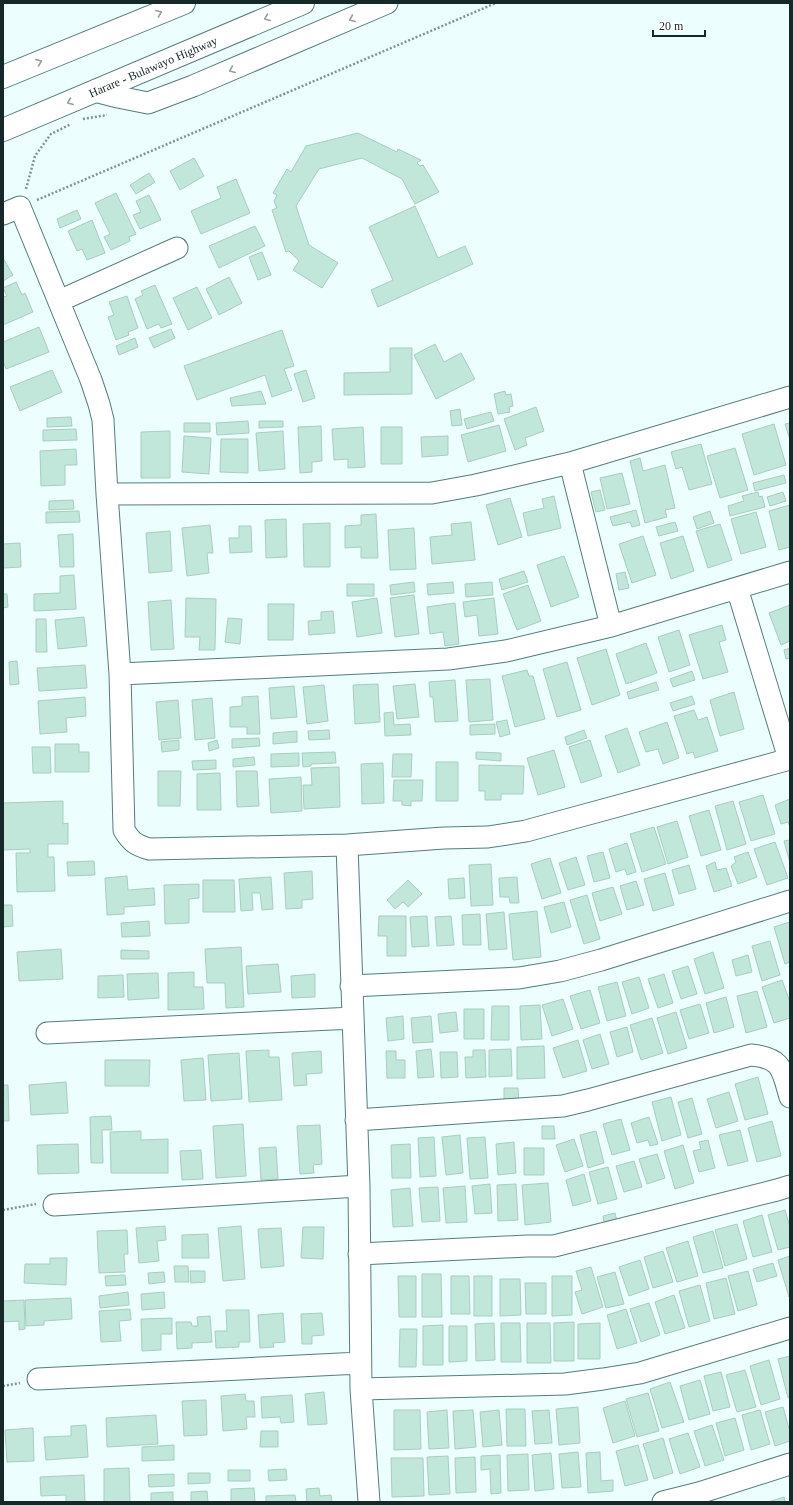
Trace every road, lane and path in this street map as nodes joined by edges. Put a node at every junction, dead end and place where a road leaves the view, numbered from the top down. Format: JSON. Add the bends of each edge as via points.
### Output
{"nodes":[{"id":1,"x":184,"y":3,"type":"edge"},
{"id":2,"x":303,"y":3,"type":"edge"},
{"id":3,"x":387,"y":3,"type":"edge"},
{"id":4,"x":496,"y":3,"type":"edge"},
{"id":5,"x":3,"y":77,"type":"edge"},
{"id":6,"x":95,"y":91,"type":"junction"},
{"id":7,"x":108,"y":115,"type":"dead end"},
{"id":8,"x":80,"y":119,"type":"dead end"},
{"id":9,"x":75,"y":122,"type":"dead end"},
{"id":10,"x":3,"y":130,"type":"edge"},
{"id":11,"x":12,"y":210,"type":"edge"},
{"id":12,"x":177,"y":248,"type":"dead end"},
{"id":13,"x":59,"y":301,"type":"junction"},
{"id":14,"x":790,"y":397,"type":"edge"},
{"id":15,"x":570,"y":463,"type":"junction"},
{"id":16,"x":107,"y":494,"type":"junction"},
{"id":17,"x":790,"y":572,"type":"edge"},
{"id":18,"x":737,"y":588,"type":"junction"},
{"id":19,"x":611,"y":626,"type":"junction"},
{"id":20,"x":120,"y":674,"type":"junction"},
{"id":21,"x":789,"y":759,"type":"edge"},
{"id":22,"x":347,"y":845,"type":"junction"},
{"id":23,"x":790,"y":901,"type":"edge"},
{"id":24,"x":351,"y":986,"type":"junction"},
{"id":25,"x":353,"y":1018,"type":"junction"},
{"id":26,"x":47,"y":1032,"type":"dead end"},
{"id":27,"x":790,"y":1097,"type":"edge"},
{"id":28,"x":356,"y":1120,"type":"junction"},
{"id":29,"x":359,"y":1186,"type":"junction"},
{"id":30,"x":790,"y":1186,"type":"edge"},
{"id":31,"x":54,"y":1205,"type":"joint"},
{"id":32,"x":3,"y":1210,"type":"edge"},
{"id":33,"x":359,"y":1254,"type":"junction"},
{"id":34,"x":790,"y":1328,"type":"edge"},
{"id":35,"x":360,"y":1363,"type":"junction"},
{"id":36,"x":38,"y":1379,"type":"dead end"},
{"id":37,"x":361,"y":1389,"type":"junction"},
{"id":38,"x":790,"y":1464,"type":"edge"},
{"id":39,"x":369,"y":1502,"type":"edge"},
{"id":40,"x":663,"y":1502,"type":"edge"}],
"edges":[{"from":5,"to":1,"type":"highway","one_way":true},
{"from":2,"to":6,"type":"highway","name":"Harare - Bulawayo Highway","one_way":true},
{"from":3,"to":6,"type":"street","one_way":true,"via":[[148,103]]},
{"from":4,"to":11,"type":"path"},
{"from":6,"to":10,"type":"highway","name":"Harare - Bulawayo Highway","one_way":true},
{"from":7,"to":8,"type":"path"},
{"from":9,"to":11,"type":"path","via":[[51,134],[35,156]]},
{"from":11,"to":13,"type":"street"},
{"from":12,"to":13,"type":"street"},
{"from":13,"to":16,"type":"street","via":[[103,420]]},
{"from":14,"to":15,"type":"street"},
{"from":15,"to":16,"type":"street","via":[[432,493]]},
{"from":15,"to":19,"type":"street"},
{"from":16,"to":20,"type":"street"},
{"from":17,"to":18,"type":"street"},
{"from":18,"to":19,"type":"street"},
{"from":18,"to":21,"type":"street"},
{"from":19,"to":20,"type":"street","via":[[506,651],[448,659]]},
{"from":20,"to":22,"type":"street","via":[[124,830],[129,840],[149,849]]},
{"from":21,"to":22,"type":"street","via":[[526,831],[488,837]]},
{"from":22,"to":24,"type":"street"},
{"from":23,"to":24,"type":"street","via":[[560,971],[519,978]]},
{"from":24,"to":25,"type":"street"},
{"from":25,"to":26,"type":"street"},
{"from":25,"to":28,"type":"street"},
{"from":27,"to":28,"type":"street","via":[[776,1062],[766,1057],[751,1055],[563,1106]]},
{"from":28,"to":29,"type":"street"},
{"from":29,"to":31,"type":"street"},
{"from":29,"to":33,"type":"street"},
{"from":30,"to":33,"type":"street","via":[[554,1246]]},
{"from":31,"to":32,"type":"path","via":[[38,1204]]},
{"from":33,"to":35,"type":"street"},
{"from":34,"to":37,"type":"street","via":[[640,1373],[603,1379],[565,1384]]},
{"from":35,"to":36,"type":"street"},
{"from":35,"to":37,"type":"street"},
{"from":37,"to":39,"type":"street"},
{"from":38,"to":40,"type":"street"}]}
